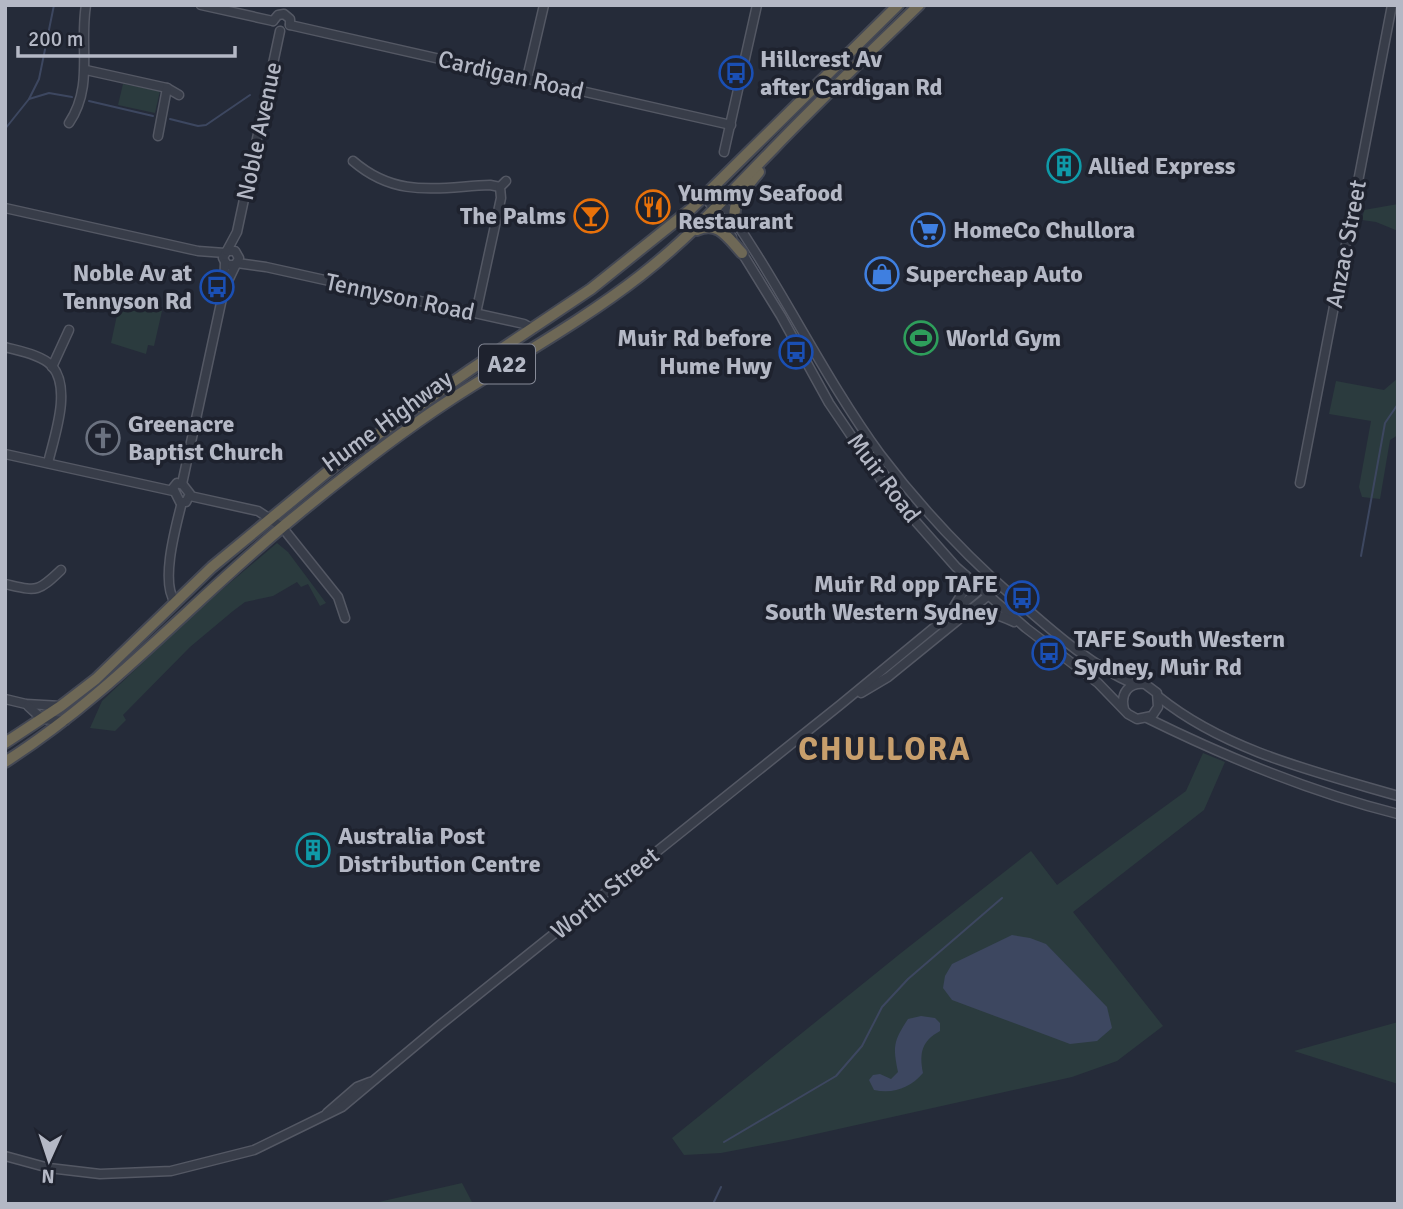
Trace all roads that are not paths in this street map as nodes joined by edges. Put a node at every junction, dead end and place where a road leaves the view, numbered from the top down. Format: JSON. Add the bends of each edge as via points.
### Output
{"nodes":[{"id":1,"x":86,"y":5,"type":"edge"},
{"id":2,"x":201,"y":5,"type":"edge"},
{"id":3,"x":544,"y":5,"type":"edge"},
{"id":4,"x":757,"y":5,"type":"edge"},
{"id":5,"x":898,"y":5,"type":"edge"},
{"id":6,"x":919,"y":5,"type":"edge"},
{"id":7,"x":1392,"y":5,"type":"edge"},
{"id":8,"x":286,"y":10,"type":"edge"},
{"id":9,"x":273,"y":21,"type":"junction"},
{"id":10,"x":290,"y":25,"type":"junction"},
{"id":11,"x":280,"y":31,"type":"junction"},
{"id":12,"x":86,"y":70,"type":"junction"},
{"id":13,"x":527,"y":78,"type":"junction"},
{"id":14,"x":167,"y":89,"type":"junction"},
{"id":15,"x":179,"y":95,"type":"dead end"},
{"id":16,"x":69,"y":123,"type":"dead end"},
{"id":17,"x":731,"y":125,"type":"junction"},
{"id":18,"x":158,"y":136,"type":"dead end"},
{"id":19,"x":783,"y":138,"type":"junction"},
{"id":20,"x":724,"y":152,"type":"dead end"},
{"id":21,"x":353,"y":161,"type":"dead end"},
{"id":22,"x":708,"y":192,"type":"junction"},
{"id":23,"x":718,"y":205,"type":"junction"},
{"id":24,"x":5,"y":208,"type":"edge"},
{"id":25,"x":736,"y":223,"type":"junction"},
{"id":26,"x":237,"y":232,"type":"junction"},
{"id":27,"x":680,"y":242,"type":"junction"},
{"id":28,"x":741,"y":253,"type":"junction"},
{"id":29,"x":225,"y":257,"type":"junction"},
{"id":30,"x":237,"y":259,"type":"junction"},
{"id":31,"x":224,"y":289,"type":"junction"},
{"id":32,"x":476,"y":313,"type":"junction"},
{"id":33,"x":533,"y":329,"type":"junction"},
{"id":34,"x":69,"y":330,"type":"dead end"},
{"id":35,"x":5,"y":347,"type":"edge"},
{"id":36,"x":52,"y":366,"type":"junction"},
{"id":37,"x":5,"y":454,"type":"edge"},
{"id":38,"x":48,"y":463,"type":"junction"},
{"id":39,"x":1300,"y":483,"type":"dead end"},
{"id":40,"x":182,"y":484,"type":"junction"},
{"id":41,"x":173,"y":491,"type":"junction"},
{"id":42,"x":190,"y":496,"type":"junction"},
{"id":43,"x":182,"y":502,"type":"junction"},
{"id":44,"x":271,"y":519,"type":"junction"},
{"id":45,"x":282,"y":527,"type":"junction"},
{"id":46,"x":61,"y":570,"type":"dead end"},
{"id":47,"x":965,"y":575,"type":"junction"},
{"id":48,"x":997,"y":583,"type":"junction"},
{"id":49,"x":5,"y":584,"type":"edge"},
{"id":50,"x":986,"y":593,"type":"junction"},
{"id":51,"x":175,"y":602,"type":"junction"},
{"id":52,"x":345,"y":618,"type":"dead end"},
{"id":53,"x":944,"y":622,"type":"junction"},
{"id":54,"x":952,"y":626,"type":"junction"},
{"id":55,"x":1026,"y":628,"type":"junction"},
{"id":56,"x":1134,"y":684,"type":"junction"},
{"id":57,"x":1158,"y":697,"type":"junction"},
{"id":58,"x":5,"y":699,"type":"edge"},
{"id":59,"x":26,"y":704,"type":"junction"},
{"id":60,"x":840,"y":705,"type":"junction"},
{"id":61,"x":61,"y":706,"type":"junction"},
{"id":62,"x":1124,"y":709,"type":"junction"},
{"id":63,"x":1147,"y":718,"type":"junction"},
{"id":64,"x":42,"y":719,"type":"junction"},
{"id":65,"x":65,"y":721,"type":"junction"},
{"id":66,"x":5,"y":743,"type":"edge"},
{"id":67,"x":5,"y":762,"type":"edge"},
{"id":68,"x":1398,"y":796,"type":"edge"},
{"id":69,"x":1398,"y":814,"type":"edge"},
{"id":70,"x":5,"y":1156,"type":"edge"}],
"edges":[{"from":1,"to":12,"type":"street"},
{"from":2,"to":9,"type":"street"},
{"from":3,"to":13,"type":"street"},
{"from":4,"to":17,"type":"street"},
{"from":5,"to":22,"type":"highway","name":"Hume Highway","number":"A22"},
{"from":6,"to":19,"type":"highway","name":"Hume Highway","number":"A22"},
{"from":7,"to":39,"type":"street","name":"Anzac Street"},
{"from":8,"to":9,"type":"street"},
{"from":8,"to":10,"type":"street"},
{"from":9,"to":11,"type":"street"},
{"from":10,"to":11,"type":"street"},
{"from":10,"to":13,"type":"street","name":"Cardigan Road"},
{"from":11,"to":26,"type":"street","name":"Noble Avenue"},
{"from":12,"to":14,"type":"street"},
{"from":12,"to":16,"type":"street","via":[[80,102]]},
{"from":13,"to":17,"type":"street","name":"Cardigan Road"},
{"from":14,"to":15,"type":"street"},
{"from":14,"to":18,"type":"street"},
{"from":17,"to":20,"type":"street"},
{"from":19,"to":23,"type":"highway","name":"Hume Highway","number":"A22"},
{"from":19,"to":25,"type":"highway","via":[[737,202],[733,211]]},
{"from":21,"to":32,"type":"street","via":[[377,179],[417,189],[503,184]]},
{"from":22,"to":23,"type":"street","name":"Muir Road"},
{"from":22,"to":33,"type":"highway","name":"Hume Highway","number":"A22","via":[[591,289]]},
{"from":23,"to":25,"type":"street","name":"Muir Road"},
{"from":23,"to":27,"type":"highway","name":"Hume Highway","number":"A22"},
{"from":23,"to":28,"type":"street","name":"Muir Road"},
{"from":24,"to":29,"type":"street"},
{"from":25,"to":48,"type":"street","name":"Muir Road","via":[[880,454],[933,518]]},
{"from":26,"to":29,"type":"street","name":"Noble Avenue"},
{"from":26,"to":30,"type":"street","name":"Noble Avenue"},
{"from":27,"to":28,"type":"highway","via":[[698,229],[713,226]]},
{"from":27,"to":45,"type":"highway","name":"Hume Highway","number":"A22","via":[[593,310],[446,402]]},
{"from":28,"to":47,"type":"street","name":"Muir Road","via":[[874,470]]},
{"from":29,"to":30,"type":"street","via":[[232,250]]},
{"from":29,"to":30,"type":"street","via":[[229,266]]},
{"from":29,"to":31,"type":"street","name":"Noble Avenue"},
{"from":30,"to":31,"type":"street","name":"Noble Avenue"},
{"from":30,"to":32,"type":"street","name":"Tennyson Road"},
{"from":31,"to":40,"type":"street","name":"Noble Avenue"},
{"from":32,"to":33,"type":"street","name":"Tennyson Road"},
{"from":33,"to":44,"type":"highway","name":"Hume Highway","number":"A22","via":[[343,459]]},
{"from":34,"to":36,"type":"street"},
{"from":35,"to":36,"type":"street"},
{"from":36,"to":38,"type":"street","via":[[62,390]]},
{"from":37,"to":38,"type":"street"},
{"from":38,"to":41,"type":"street"},
{"from":40,"to":41,"type":"street","via":[[174,485]]},
{"from":40,"to":42,"type":"street"},
{"from":41,"to":43,"type":"street"},
{"from":42,"to":43,"type":"street"},
{"from":42,"to":44,"type":"street","via":[[257,511]]},
{"from":43,"to":51,"type":"street","via":[[168,576]]},
{"from":44,"to":45,"type":"street"},
{"from":44,"to":51,"type":"highway","name":"Hume Highway","number":"A22"},
{"from":45,"to":52,"type":"street","via":[[338,597]]},
{"from":45,"to":65,"type":"highway","name":"Hume Highway","number":"A22"},
{"from":46,"to":49,"type":"street","via":[[43,587],[30,590]]},
{"from":47,"to":50,"type":"street","name":"Muir Road"},
{"from":47,"to":53,"type":"street","via":[[963,593]]},
{"from":48,"to":50,"type":"street","name":"Worth Street"},
{"from":48,"to":56,"type":"street","name":"Muir Road","via":[[1075,648]]},
{"from":50,"to":53,"type":"street","name":"Worth Street"},
{"from":50,"to":54,"type":"street","name":"Worth Street"},
{"from":50,"to":55,"type":"street","name":"Muir Road"},
{"from":51,"to":61,"type":"highway","name":"Hume Highway","number":"A22","via":[[96,679]]},
{"from":53,"to":60,"type":"street","name":"Worth Street"},
{"from":54,"to":55,"type":"street","via":[[987,612]]},
{"from":54,"to":60,"type":"street","name":"Worth Street","via":[[888,677]]},
{"from":55,"to":62,"type":"street","name":"Muir Road"},
{"from":56,"to":57,"type":"street","via":[[1150,686]]},
{"from":56,"to":62,"type":"street","via":[[1123,697]]},
{"from":57,"to":63,"type":"street","via":[[1158,707]]},
{"from":57,"to":68,"type":"street","via":[[1178,713],[1255,750]]},
{"from":58,"to":59,"type":"street"},
{"from":59,"to":61,"type":"street"},
{"from":59,"to":64,"type":"street"},
{"from":60,"to":70,"type":"street","name":"Worth Street","via":[[325,1115],[254,1150],[171,1171],[90,1173]]},
{"from":61,"to":64,"type":"highway","name":"Hume Highway","number":"A22"},
{"from":62,"to":63,"type":"street","via":[[1132,717]]},
{"from":63,"to":69,"type":"street","via":[[1266,772]]},
{"from":64,"to":65,"type":"street"},
{"from":64,"to":66,"type":"highway","name":"Hume Highway","number":"A22"},
{"from":65,"to":67,"type":"highway","name":"Hume Highway","number":"A22"}]}
